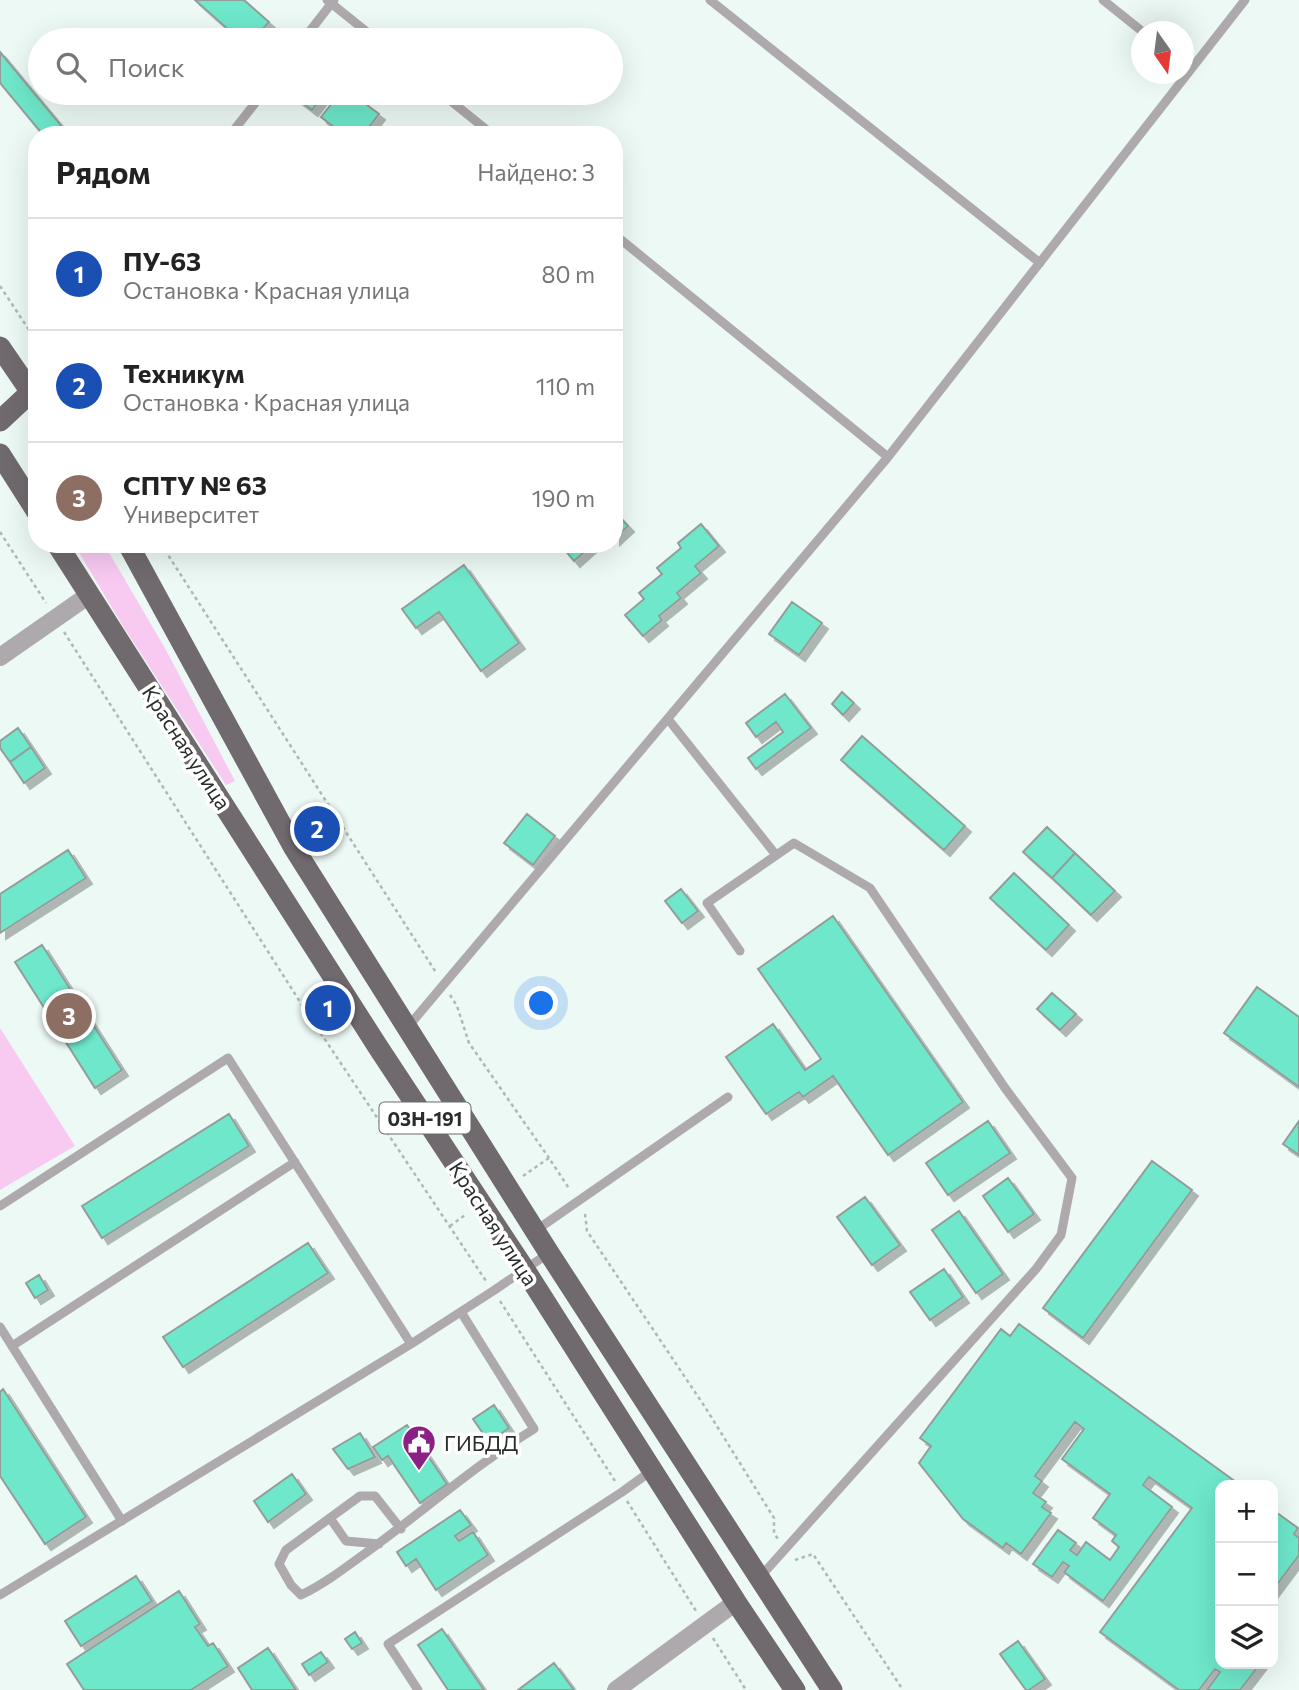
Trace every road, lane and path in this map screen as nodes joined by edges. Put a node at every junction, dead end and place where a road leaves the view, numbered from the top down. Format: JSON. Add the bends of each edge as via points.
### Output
{"nodes":[{"id":1,"x":709,"y":0,"type":"edge"},
{"id":2,"x":1103,"y":0,"type":"edge"},
{"id":3,"x":1245,"y":0,"type":"edge"},
{"id":4,"x":331,"y":1,"type":"edge"},
{"id":5,"x":1131,"y":22,"type":"edge"},
{"id":6,"x":312,"y":28,"type":"edge"},
{"id":7,"x":363,"y":28,"type":"edge"},
{"id":8,"x":1194,"y":59,"type":"edge"},
{"id":9,"x":1174,"y":84,"type":"edge"},
{"id":10,"x":254,"y":105,"type":"edge"},
{"id":11,"x":457,"y":105,"type":"edge"},
{"id":12,"x":237,"y":126,"type":"edge"},
{"id":13,"x":482,"y":126,"type":"edge"},
{"id":14,"x":623,"y":241,"type":"edge"},
{"id":15,"x":1040,"y":263,"type":"junction"},
{"id":16,"x":0,"y":286,"type":"edge"},
{"id":17,"x":28,"y":328,"type":"edge"},
{"id":18,"x":0,"y":347,"type":"edge"},
{"id":19,"x":28,"y":383,"type":"edge"},
{"id":20,"x":28,"y":398,"type":"edge"},
{"id":21,"x":0,"y":421,"type":"edge"},
{"id":22,"x":0,"y":454,"type":"edge"},
{"id":23,"x":888,"y":457,"type":"junction"},
{"id":24,"x":28,"y":498,"type":"edge"},
{"id":25,"x":0,"y":532,"type":"edge"},
{"id":26,"x":63,"y":553,"type":"edge"},
{"id":27,"x":133,"y":553,"type":"edge"},
{"id":28,"x":167,"y":553,"type":"edge"},
{"id":29,"x":89,"y":595,"type":"junction"},
{"id":30,"x":55,"y":618,"type":"junction"},
{"id":31,"x":0,"y":657,"type":"edge"},
{"id":32,"x":667,"y":719,"type":"junction"},
{"id":33,"x":776,"y":855,"type":"junction"},
{"id":34,"x":740,"y":951,"type":"dead end"},
{"id":35,"x":443,"y":985,"type":"junction"},
{"id":36,"x":406,"y":1029,"type":"junction"},
{"id":37,"x":728,"y":1097,"type":"dead end"},
{"id":38,"x":549,"y":1158,"type":"junction"},
{"id":39,"x":295,"y":1162,"type":"junction"},
{"id":40,"x":507,"y":1187,"type":"junction"},
{"id":41,"x":578,"y":1201,"type":"junction"},
{"id":42,"x":481,"y":1204,"type":"junction"},
{"id":43,"x":0,"y":1206,"type":"edge"},
{"id":44,"x":450,"y":1226,"type":"junction"},
{"id":45,"x":535,"y":1231,"type":"junction"},
{"id":46,"x":549,"y":1253,"type":"junction"},
{"id":47,"x":525,"y":1270,"type":"junction"},
{"id":48,"x":494,"y":1291,"type":"junction"},
{"id":49,"x":461,"y":1312,"type":"junction"},
{"id":50,"x":0,"y":1327,"type":"edge"},
{"id":51,"x":411,"y":1344,"type":"junction"},
{"id":52,"x":12,"y":1346,"type":"junction"},
{"id":53,"x":652,"y":1470,"type":"junction"},
{"id":54,"x":622,"y":1492,"type":"junction"},
{"id":55,"x":330,"y":1518,"type":"junction"},
{"id":56,"x":122,"y":1521,"type":"junction"},
{"id":57,"x":401,"y":1529,"type":"junction"},
{"id":58,"x":379,"y":1544,"type":"junction"},
{"id":59,"x":785,"y":1549,"type":"junction"},
{"id":60,"x":759,"y":1578,"type":"junction"},
{"id":61,"x":0,"y":1595,"type":"edge"},
{"id":62,"x":736,"y":1602,"type":"junction"},
{"id":63,"x":705,"y":1625,"type":"junction"},
{"id":64,"x":418,"y":1690,"type":"edge"},
{"id":65,"x":616,"y":1690,"type":"edge"},
{"id":66,"x":746,"y":1690,"type":"edge"},
{"id":67,"x":795,"y":1690,"type":"edge"},
{"id":68,"x":832,"y":1690,"type":"edge"},
{"id":69,"x":903,"y":1690,"type":"edge"}],
"edges":[{"from":1,"to":15,"type":"lane"},
{"from":2,"to":5,"type":"lane"},
{"from":3,"to":8,"type":"lane"},
{"from":4,"to":6,"type":"lane"},
{"from":4,"to":7,"type":"lane"},
{"from":9,"to":15,"type":"lane"},
{"from":10,"to":12,"type":"lane"},
{"from":11,"to":13,"type":"lane"},
{"from":14,"to":23,"type":"lane"},
{"from":15,"to":23,"type":"lane"},
{"from":16,"to":17,"type":"path"},
{"from":18,"to":19,"type":"main road"},
{"from":20,"to":21,"type":"main road"},
{"from":22,"to":24,"type":"main road"},
{"from":23,"to":32,"type":"lane"},
{"from":25,"to":30,"type":"path"},
{"from":26,"to":29,"type":"main road","name":"Красная улица","number":"03Н-191"},
{"from":27,"to":36,"type":"main road","name":"Красная улица","number":"03Н-191","via":[[294,848]]},
{"from":28,"to":35,"type":"path"},
{"from":29,"to":30,"type":"street"},
{"from":29,"to":42,"type":"main road","name":"Красная улица","number":"03Н-191"},
{"from":30,"to":31,"type":"street"},
{"from":30,"to":44,"type":"path"},
{"from":32,"to":33,"type":"lane"},
{"from":32,"to":35,"type":"lane"},
{"from":33,"to":34,"type":"lane","via":[[708,903]]},
{"from":33,"to":59,"type":"lane","via":[[794,843],[870,888],[1005,1088],[1072,1178],[1061,1235],[1036,1269]]},
{"from":35,"to":36,"type":"lane"},
{"from":35,"to":38,"type":"path","via":[[457,1006],[470,1043]]},
{"from":36,"to":40,"type":"main road","name":"Красная улица","number":"03Н-191"},
{"from":37,"to":41,"type":"lane"},
{"from":38,"to":40,"type":"path"},
{"from":38,"to":41,"type":"path"},
{"from":39,"to":43,"type":"lane","via":[[228,1058]]},
{"from":39,"to":51,"type":"lane"},
{"from":39,"to":52,"type":"lane"},
{"from":40,"to":45,"type":"main road","name":"Красная улица","number":"03Н-191"},
{"from":41,"to":45,"type":"lane"},
{"from":41,"to":59,"type":"path","via":[[587,1231],[705,1407],[774,1518],[774,1533]]},
{"from":42,"to":44,"type":"path"},
{"from":42,"to":47,"type":"main road","name":"Красная улица","number":"03Н-191"},
{"from":44,"to":48,"type":"path"},
{"from":45,"to":46,"type":"main road","name":"Красная улица","number":"03Н-191"},
{"from":46,"to":47,"type":"lane"},
{"from":46,"to":60,"type":"main road","name":"Красная улица","number":"03Н-191"},
{"from":47,"to":48,"type":"lane"},
{"from":47,"to":53,"type":"main road","name":"Красная улица","number":"03Н-191"},
{"from":48,"to":49,"type":"lane"},
{"from":48,"to":54,"type":"path"},
{"from":49,"to":51,"type":"lane"},
{"from":49,"to":57,"type":"lane","via":[[534,1430]]},
{"from":50,"to":52,"type":"lane"},
{"from":51,"to":56,"type":"lane"},
{"from":52,"to":56,"type":"lane"},
{"from":53,"to":54,"type":"lane"},
{"from":53,"to":62,"type":"main road","name":"Красная улица","number":"03Н-191"},
{"from":54,"to":63,"type":"path"},
{"from":54,"to":64,"type":"lane","via":[[388,1644]]},
{"from":55,"to":57,"type":"lane","via":[[360,1496],[375,1496]]},
{"from":55,"to":58,"type":"lane","via":[[346,1541]]},
{"from":55,"to":58,"type":"lane","via":[[286,1550],[279,1564],[301,1595]]},
{"from":56,"to":61,"type":"lane"},
{"from":57,"to":58,"type":"lane"},
{"from":59,"to":60,"type":"lane"},
{"from":59,"to":69,"type":"path","via":[[793,1560],[813,1554]]},
{"from":60,"to":68,"type":"main road","name":"Красная улица","number":"03Н-191"},
{"from":62,"to":63,"type":"street"},
{"from":62,"to":67,"type":"main road","name":"Красная улица","number":"03Н-191"},
{"from":63,"to":65,"type":"street"},
{"from":63,"to":66,"type":"path"}]}
